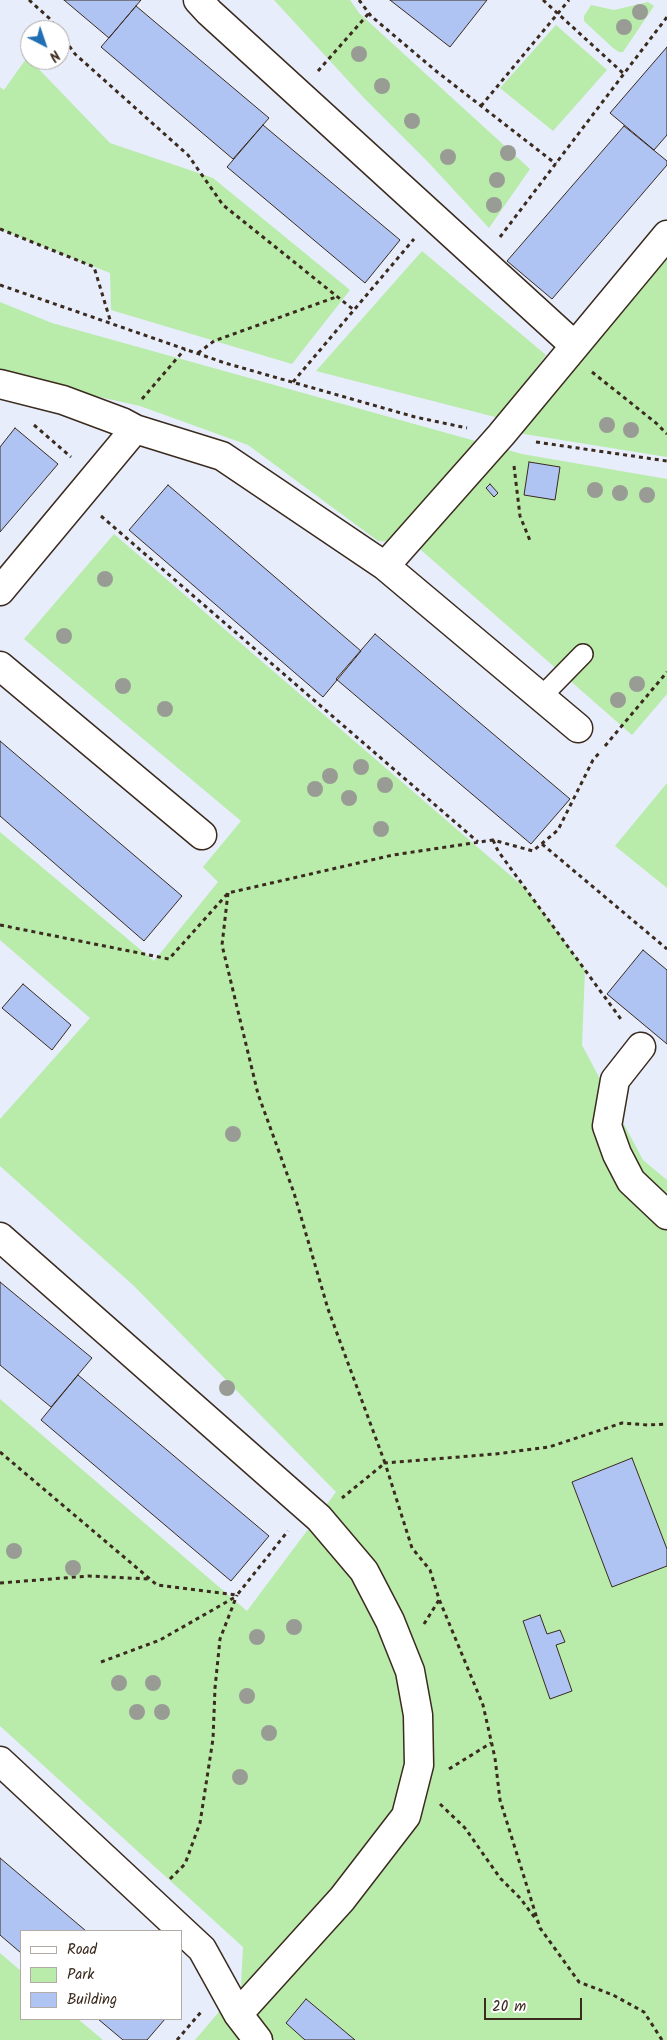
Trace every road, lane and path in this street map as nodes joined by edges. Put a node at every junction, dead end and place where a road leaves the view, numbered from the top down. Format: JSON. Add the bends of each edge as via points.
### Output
{"nodes":[{"id":1,"x":29,"y":0,"type":"edge"},
{"id":2,"x":198,"y":0,"type":"edge"},
{"id":3,"x":359,"y":0,"type":"edge"},
{"id":4,"x":543,"y":0,"type":"edge"},
{"id":5,"x":569,"y":0,"type":"edge"},
{"id":6,"x":369,"y":13,"type":"junction"},
{"id":7,"x":559,"y":13,"type":"junction"},
{"id":8,"x":667,"y":17,"type":"edge"},
{"id":9,"x":50,"y":20,"type":"edge"},
{"id":10,"x":70,"y":47,"type":"edge"},
{"id":11,"x":624,"y":74,"type":"junction"},
{"id":12,"x":298,"y":93,"type":"junction"},
{"id":13,"x":481,"y":106,"type":"junction"},
{"id":14,"x":556,"y":164,"type":"junction"},
{"id":15,"x":433,"y":216,"type":"junction"},
{"id":16,"x":0,"y":229,"type":"edge"},
{"id":17,"x":667,"y":235,"type":"edge"},
{"id":18,"x":482,"y":261,"type":"junction"},
{"id":19,"x":0,"y":285,"type":"edge"},
{"id":20,"x":336,"y":296,"type":"junction"},
{"id":21,"x":354,"y":310,"type":"junction"},
{"id":22,"x":112,"y":324,"type":"junction"},
{"id":23,"x":572,"y":349,"type":"junction"},
{"id":24,"x":198,"y":353,"type":"junction"},
{"id":25,"x":294,"y":382,"type":"junction"},
{"id":26,"x":0,"y":384,"type":"edge"},
{"id":27,"x":31,"y":423,"type":"dead end"},
{"id":28,"x":135,"y":429,"type":"junction"},
{"id":29,"x":667,"y":434,"type":"edge"},
{"id":30,"x":501,"y":435,"type":"junction"},
{"id":31,"x":513,"y":461,"type":"dead end"},
{"id":32,"x":667,"y":461,"type":"edge"},
{"id":33,"x":87,"y":487,"type":"junction"},
{"id":34,"x":531,"y":543,"type":"dead end"},
{"id":35,"x":385,"y":566,"type":"junction"},
{"id":36,"x":0,"y":591,"type":"edge"},
{"id":37,"x":583,"y":654,"type":"dead end"},
{"id":38,"x":0,"y":666,"type":"edge"},
{"id":39,"x":667,"y":672,"type":"edge"},
{"id":40,"x":542,"y":697,"type":"junction"},
{"id":41,"x":578,"y":728,"type":"dead end"},
{"id":42,"x":202,"y":834,"type":"dead end"},
{"id":43,"x":493,"y":840,"type":"junction"},
{"id":44,"x":479,"y":843,"type":"junction"},
{"id":45,"x":542,"y":844,"type":"junction"},
{"id":46,"x":228,"y":893,"type":"junction"},
{"id":47,"x":0,"y":925,"type":"edge"},
{"id":48,"x":667,"y":949,"type":"edge"},
{"id":49,"x":642,"y":1047,"type":"joint"},
{"id":50,"x":667,"y":1215,"type":"edge"},
{"id":51,"x":0,"y":1237,"type":"edge"},
{"id":52,"x":667,"y":1424,"type":"edge"},
{"id":53,"x":0,"y":1452,"type":"edge"},
{"id":54,"x":385,"y":1464,"type":"junction"},
{"id":55,"x":313,"y":1512,"type":"junction"},
{"id":56,"x":149,"y":1578,"type":"junction"},
{"id":57,"x":0,"y":1583,"type":"edge"},
{"id":58,"x":238,"y":1595,"type":"junction"},
{"id":59,"x":101,"y":1662,"type":"dead end"},
{"id":60,"x":0,"y":1761,"type":"edge"},
{"id":61,"x":435,"y":1799,"type":"dead end"},
{"id":62,"x":150,"y":1900,"type":"junction"},
{"id":63,"x":539,"y":1924,"type":"junction"},
{"id":64,"x":182,"y":1930,"type":"edge"},
{"id":65,"x":182,"y":1930,"type":"edge"},
{"id":66,"x":238,"y":2014,"type":"junction"},
{"id":67,"x":258,"y":2040,"type":"edge"},
{"id":68,"x":662,"y":2040,"type":"edge"}],
"edges":[{"from":1,"to":9,"type":"path"},
{"from":2,"to":12,"type":"street"},
{"from":3,"to":6,"type":"path"},
{"from":4,"to":7,"type":"path"},
{"from":5,"to":7,"type":"path"},
{"from":6,"to":12,"type":"path"},
{"from":6,"to":13,"type":"path"},
{"from":7,"to":11,"type":"path"},
{"from":7,"to":13,"type":"path"},
{"from":8,"to":11,"type":"path"},
{"from":10,"to":20,"type":"path","via":[[188,155],[223,206]]},
{"from":11,"to":14,"type":"path"},
{"from":12,"to":15,"type":"street"},
{"from":13,"to":14,"type":"path"},
{"from":14,"to":18,"type":"path"},
{"from":15,"to":18,"type":"street"},
{"from":15,"to":21,"type":"path"},
{"from":16,"to":22,"type":"path","via":[[94,267]]},
{"from":17,"to":23,"type":"street"},
{"from":18,"to":23,"type":"street"},
{"from":19,"to":22,"type":"path"},
{"from":20,"to":21,"type":"path"},
{"from":20,"to":24,"type":"path","via":[[214,341]]},
{"from":21,"to":25,"type":"path"},
{"from":22,"to":24,"type":"path"},
{"from":23,"to":29,"type":"path","via":[[615,391]]},
{"from":23,"to":30,"type":"street"},
{"from":24,"to":25,"type":"path"},
{"from":25,"to":30,"type":"path","via":[[415,417]]},
{"from":26,"to":28,"type":"street","via":[[63,400]]},
{"from":27,"to":33,"type":"path"},
{"from":28,"to":33,"type":"street"},
{"from":28,"to":35,"type":"street","via":[[222,456]]},
{"from":30,"to":32,"type":"path"},
{"from":30,"to":35,"type":"street"},
{"from":31,"to":34,"type":"path","via":[[520,516]]},
{"from":33,"to":36,"type":"street"},
{"from":33,"to":44,"type":"path"},
{"from":35,"to":40,"type":"street"},
{"from":37,"to":40,"type":"lane"},
{"from":38,"to":42,"type":"street"},
{"from":39,"to":45,"type":"path","via":[[593,760],[558,830]]},
{"from":40,"to":41,"type":"street"},
{"from":43,"to":44,"type":"path"},
{"from":43,"to":45,"type":"path","via":[[533,851]]},
{"from":43,"to":49,"type":"path"},
{"from":44,"to":46,"type":"path","via":[[393,855]]},
{"from":45,"to":48,"type":"path"},
{"from":46,"to":47,"type":"path","via":[[169,959]]},
{"from":46,"to":54,"type":"path","via":[[222,945],[258,1094],[294,1193],[328,1309]]},
{"from":49,"to":50,"type":"street","via":[[615,1080],[608,1126],[630,1181]]},
{"from":51,"to":55,"type":"street"},
{"from":52,"to":54,"type":"path","via":[[622,1423],[550,1446]]},
{"from":53,"to":56,"type":"path"},
{"from":54,"to":55,"type":"path"},
{"from":54,"to":63,"type":"path","via":[[412,1548],[430,1570],[482,1704],[500,1800]]},
{"from":55,"to":58,"type":"path"},
{"from":55,"to":66,"type":"street","via":[[364,1571],[390,1621],[410,1671],[418,1715],[418,1765],[406,1816],[342,1899]]},
{"from":56,"to":57,"type":"path","via":[[89,1576]]},
{"from":56,"to":58,"type":"path","via":[[157,1585]]},
{"from":58,"to":59,"type":"path","via":[[160,1640]]},
{"from":58,"to":62,"type":"path","via":[[220,1639],[213,1739],[200,1823],[185,1864]]},
{"from":60,"to":62,"type":"street"},
{"from":61,"to":63,"type":"path","via":[[465,1828],[500,1878]]},
{"from":62,"to":65,"type":"street"},
{"from":63,"to":68,"type":"path","via":[[579,1982],[644,2012]]},
{"from":64,"to":66,"type":"street","via":[[202,1949]]},
{"from":66,"to":67,"type":"street"}]}
